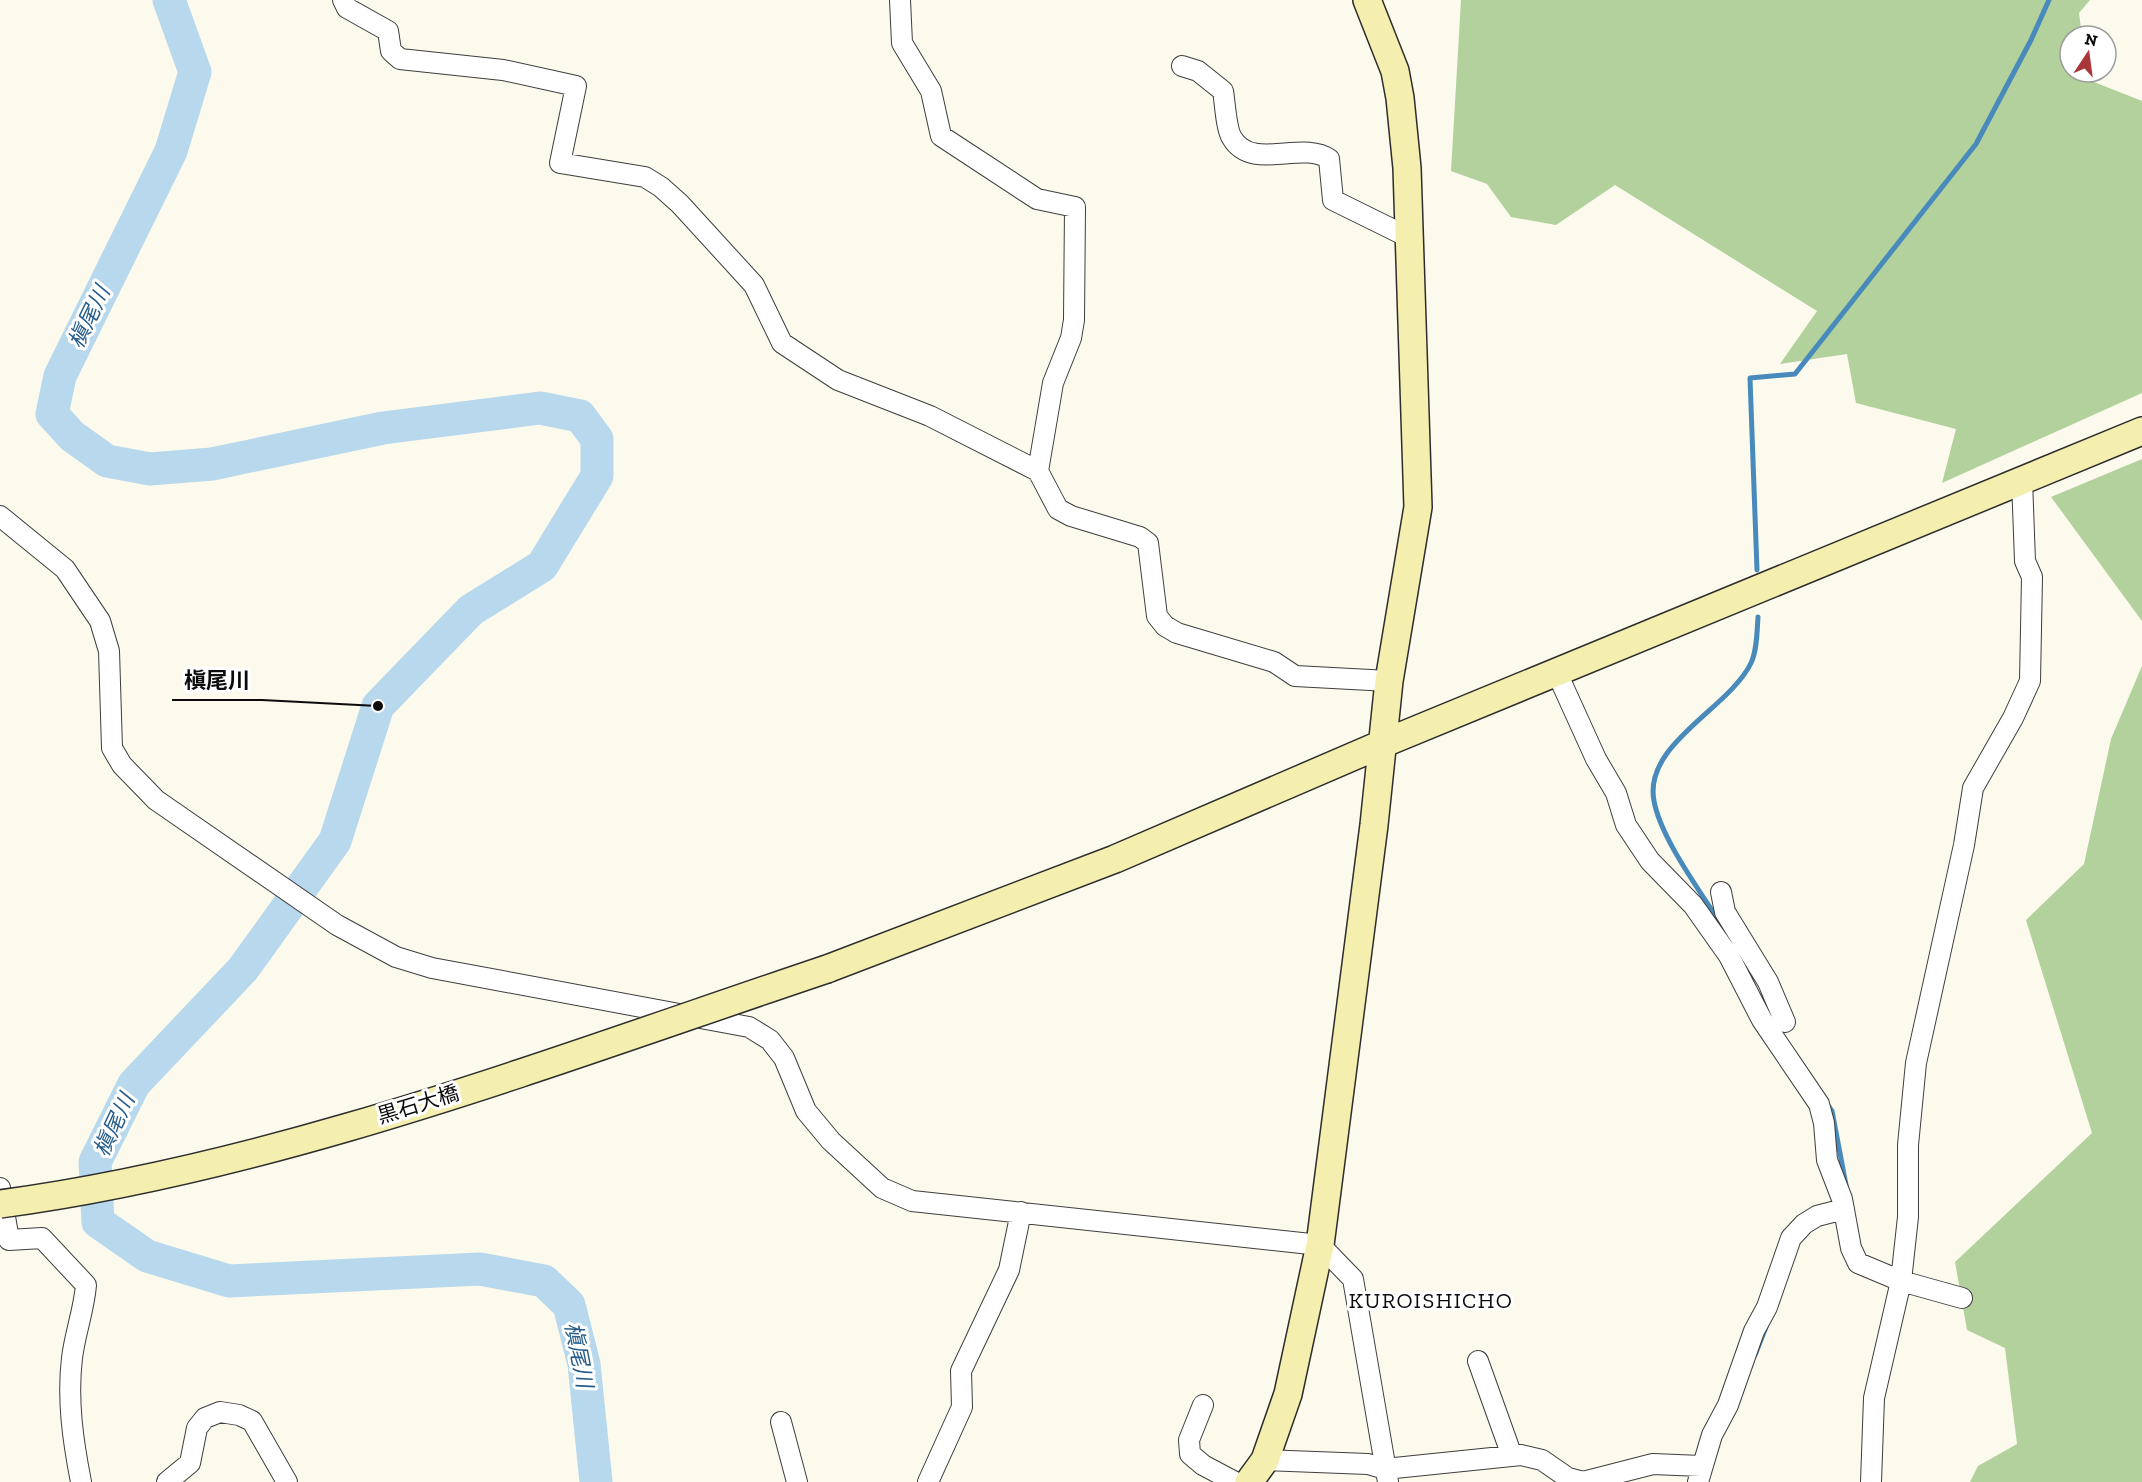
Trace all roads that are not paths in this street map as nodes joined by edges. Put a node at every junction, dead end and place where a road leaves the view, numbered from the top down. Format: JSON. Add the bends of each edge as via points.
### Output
{"nodes":[{"id":1,"x":343,"y":0,"type":"edge"},
{"id":2,"x":900,"y":0,"type":"edge"},
{"id":3,"x":1367,"y":0,"type":"edge"},
{"id":4,"x":1182,"y":66,"type":"dead end"},
{"id":5,"x":1410,"y":238,"type":"junction"},
{"id":6,"x":2142,"y":430,"type":"edge"},
{"id":7,"x":1038,"y":471,"type":"junction"},
{"id":8,"x":2022,"y":480,"type":"junction"},
{"id":9,"x":0,"y":516,"type":"edge"},
{"id":10,"x":1557,"y":673,"type":"junction"},
{"id":11,"x":1389,"y":681,"type":"junction"},
{"id":12,"x":1382,"y":744,"type":"junction"},
{"id":13,"x":1721,"y":892,"type":"dead end"},
{"id":14,"x":1772,"y":995,"type":"junction"},
{"id":15,"x":1754,"y":1004,"type":"junction"},
{"id":16,"x":1785,"y":1022,"type":"dead end"},
{"id":17,"x":0,"y":1188,"type":"edge"},
{"id":18,"x":0,"y":1204,"type":"edge"},
{"id":19,"x":1844,"y":1209,"type":"junction"},
{"id":20,"x":1021,"y":1212,"type":"junction"},
{"id":21,"x":1320,"y":1245,"type":"junction"},
{"id":22,"x":1901,"y":1281,"type":"junction"},
{"id":23,"x":1962,"y":1298,"type":"dead end"},
{"id":24,"x":1478,"y":1360,"type":"dead end"},
{"id":25,"x":1203,"y":1405,"type":"dead end"},
{"id":26,"x":781,"y":1422,"type":"dead end"},
{"id":27,"x":1512,"y":1456,"type":"junction"},
{"id":28,"x":1265,"y":1460,"type":"junction"},
{"id":29,"x":1700,"y":1474,"type":"edge"},
{"id":30,"x":1387,"y":1475,"type":"edge"},
{"id":31,"x":1576,"y":1481,"type":"edge"},
{"id":32,"x":81,"y":1482,"type":"edge"},
{"id":33,"x":167,"y":1482,"type":"edge"},
{"id":34,"x":287,"y":1482,"type":"edge"},
{"id":35,"x":797,"y":1482,"type":"edge"},
{"id":36,"x":928,"y":1482,"type":"edge"},
{"id":37,"x":1235,"y":1482,"type":"edge"},
{"id":38,"x":1249,"y":1482,"type":"edge"},
{"id":39,"x":1871,"y":1482,"type":"edge"}],
"edges":[{"from":1,"to":7,"type":"street","via":[[347,8],[388,32],[391,51],[400,59],[504,69],[576,86],[560,163],[645,177],[661,187],[754,285],[782,343],[838,380],[930,416]]},
{"from":2,"to":7,"type":"street","via":[[902,43],[931,91],[941,136],[1037,199],[1075,207],[1074,320],[1053,383]]},
{"from":3,"to":5,"type":"street","via":[[1395,71],[1400,98]]},
{"from":4,"to":5,"type":"street","via":[[1198,71],[1223,91],[1231,137],[1241,147],[1259,154],[1320,152],[1329,159],[1334,200]]},
{"from":5,"to":11,"type":"street","via":[[1418,507]]},
{"from":6,"to":8,"type":"street","name":"黒石大橋"},
{"from":7,"to":11,"type":"street","via":[[1058,509],[1148,543],[1157,616],[1171,629],[1274,662],[1295,676]]},
{"from":8,"to":10,"type":"street","name":"黒石大橋"},
{"from":8,"to":22,"type":"street","via":[[2025,561],[2032,577],[2030,681],[1973,788],[1916,1063]]},
{"from":9,"to":20,"type":"street","via":[[65,569],[100,621],[109,651],[112,748],[122,765],[156,800],[337,925],[396,957],[432,968],[749,1027],[771,1041],[784,1058],[806,1111],[831,1141],[882,1188],[912,1201]]},
{"from":10,"to":12,"type":"street","name":"黒石大橋"},
{"from":10,"to":15,"type":"street","via":[[1596,759],[1617,793],[1626,825],[1650,861],[1693,905],[1729,956]]},
{"from":11,"to":12,"type":"street"},
{"from":12,"to":18,"type":"street","name":"黒石大橋","bridge":true,"via":[[1115,859],[827,969],[427,1102],[296,1140],[162,1174]]},
{"from":12,"to":21,"type":"street"},
{"from":13,"to":14,"type":"street","via":[[1725,912]]},
{"from":14,"to":15,"type":"street"},
{"from":14,"to":16,"type":"street"},
{"from":15,"to":19,"type":"street","via":[[1819,1104],[1827,1160]]},
{"from":17,"to":32,"type":"street","via":[[9,1240],[42,1238],[86,1285],[71,1383],[71,1418]]},
{"from":19,"to":22,"type":"street","via":[[1851,1248],[1858,1263]]},
{"from":19,"to":29,"type":"street","via":[[1817,1216],[1791,1238]]},
{"from":20,"to":21,"type":"street"},
{"from":20,"to":36,"type":"street","via":[[1009,1270],[961,1371],[962,1407]]},
{"from":21,"to":28,"type":"street","via":[[1288,1394]]},
{"from":21,"to":30,"type":"street","via":[[1353,1279]]},
{"from":22,"to":23,"type":"street"},
{"from":22,"to":39,"type":"street","via":[[1874,1398]]},
{"from":24,"to":27,"type":"street"},
{"from":25,"to":37,"type":"street","via":[[1189,1440],[1190,1454]]},
{"from":26,"to":35,"type":"street"},
{"from":27,"to":30,"type":"street"},
{"from":27,"to":31,"type":"street","via":[[1542,1460]]},
{"from":28,"to":30,"type":"street","via":[[1368,1464]]},
{"from":28,"to":38,"type":"street"},
{"from":29,"to":31,"type":"street","via":[[1653,1464]]},
{"from":33,"to":34,"type":"street","via":[[190,1463],[197,1428],[205,1418],[220,1412],[252,1421]]}]}
